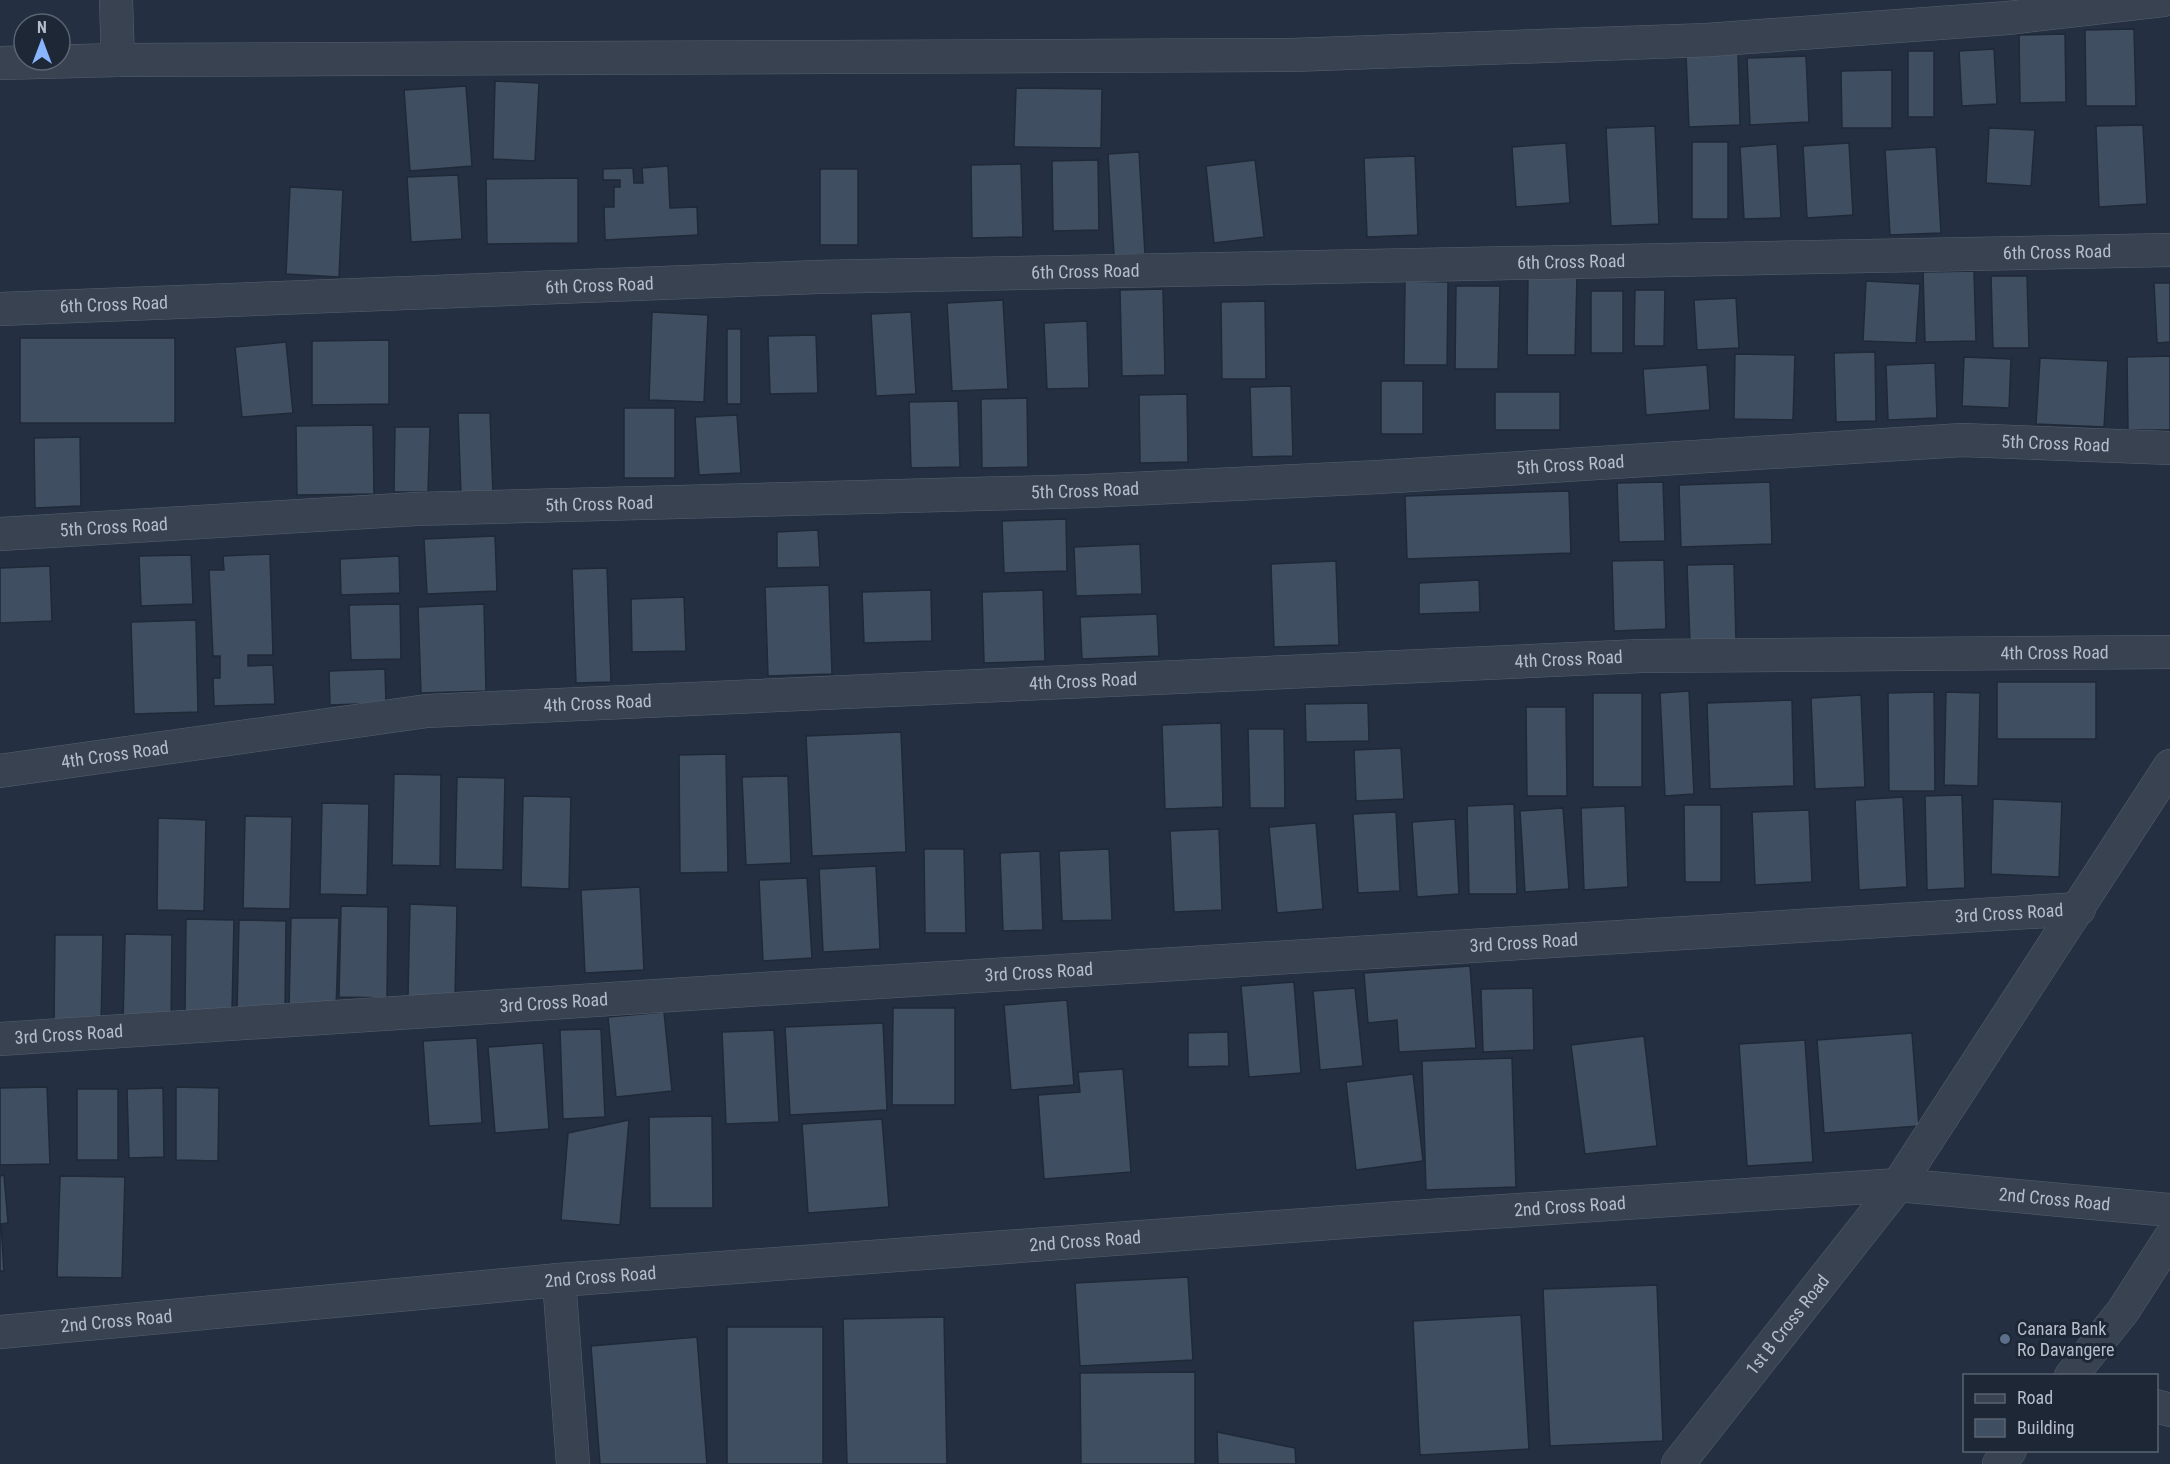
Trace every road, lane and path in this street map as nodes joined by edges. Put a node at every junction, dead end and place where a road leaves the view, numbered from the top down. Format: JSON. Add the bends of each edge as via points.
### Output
{"nodes":[{"id":1,"x":116,"y":0,"type":"edge"},
{"id":2,"x":2163,"y":0,"type":"edge"},
{"id":3,"x":118,"y":60,"type":"junction"},
{"id":4,"x":0,"y":63,"type":"edge"},
{"id":5,"x":2170,"y":250,"type":"edge"},
{"id":6,"x":0,"y":309,"type":"edge"},
{"id":7,"x":2170,"y":448,"type":"edge"},
{"id":8,"x":0,"y":534,"type":"edge"},
{"id":9,"x":2170,"y":652,"type":"edge"},
{"id":10,"x":2170,"y":766,"type":"edge"},
{"id":11,"x":0,"y":771,"type":"edge"},
{"id":12,"x":2079,"y":909,"type":"junction"},
{"id":13,"x":0,"y":1039,"type":"edge"},
{"id":14,"x":1898,"y":1185,"type":"junction"},
{"id":15,"x":2170,"y":1210,"type":"edge"},
{"id":16,"x":2170,"y":1238,"type":"edge"},
{"id":17,"x":559,"y":1280,"type":"junction"},
{"id":18,"x":0,"y":1332,"type":"edge"},
{"id":19,"x":2073,"y":1374,"type":"edge"},
{"id":20,"x":2008,"y":1452,"type":"edge"},
{"id":21,"x":573,"y":1464,"type":"edge"},
{"id":22,"x":1678,"y":1464,"type":"edge"},
{"id":23,"x":1999,"y":1464,"type":"edge"}],
"edges":[{"from":1,"to":3,"type":"street"},
{"from":2,"to":3,"type":"street","via":[[2008,18],[1707,40],[1292,55]]},
{"from":3,"to":4,"type":"street"},
{"from":5,"to":6,"type":"street","name":"6th Cross Road","via":[[817,277]]},
{"from":7,"to":8,"type":"street","name":"5th Cross Road","via":[[1962,440],[1379,477],[1100,490],[416,509]]},
{"from":9,"to":11,"type":"street","name":"4th Cross Road","via":[[1641,656],[427,711]]},
{"from":10,"to":12,"type":"street","name":"1st B Cross Road"},
{"from":12,"to":13,"type":"street","name":"3rd Cross Road"},
{"from":12,"to":14,"type":"street","name":"1st B Cross Road"},
{"from":14,"to":15,"type":"street","name":"2nd Cross Road"},
{"from":14,"to":17,"type":"street","name":"2nd Cross Road"},
{"from":14,"to":22,"type":"street","name":"1st B Cross Road"},
{"from":16,"to":19,"type":"street","via":[[2123,1311]]},
{"from":17,"to":18,"type":"street","name":"2nd Cross Road"},
{"from":17,"to":21,"type":"street"},
{"from":20,"to":23,"type":"street"}]}
